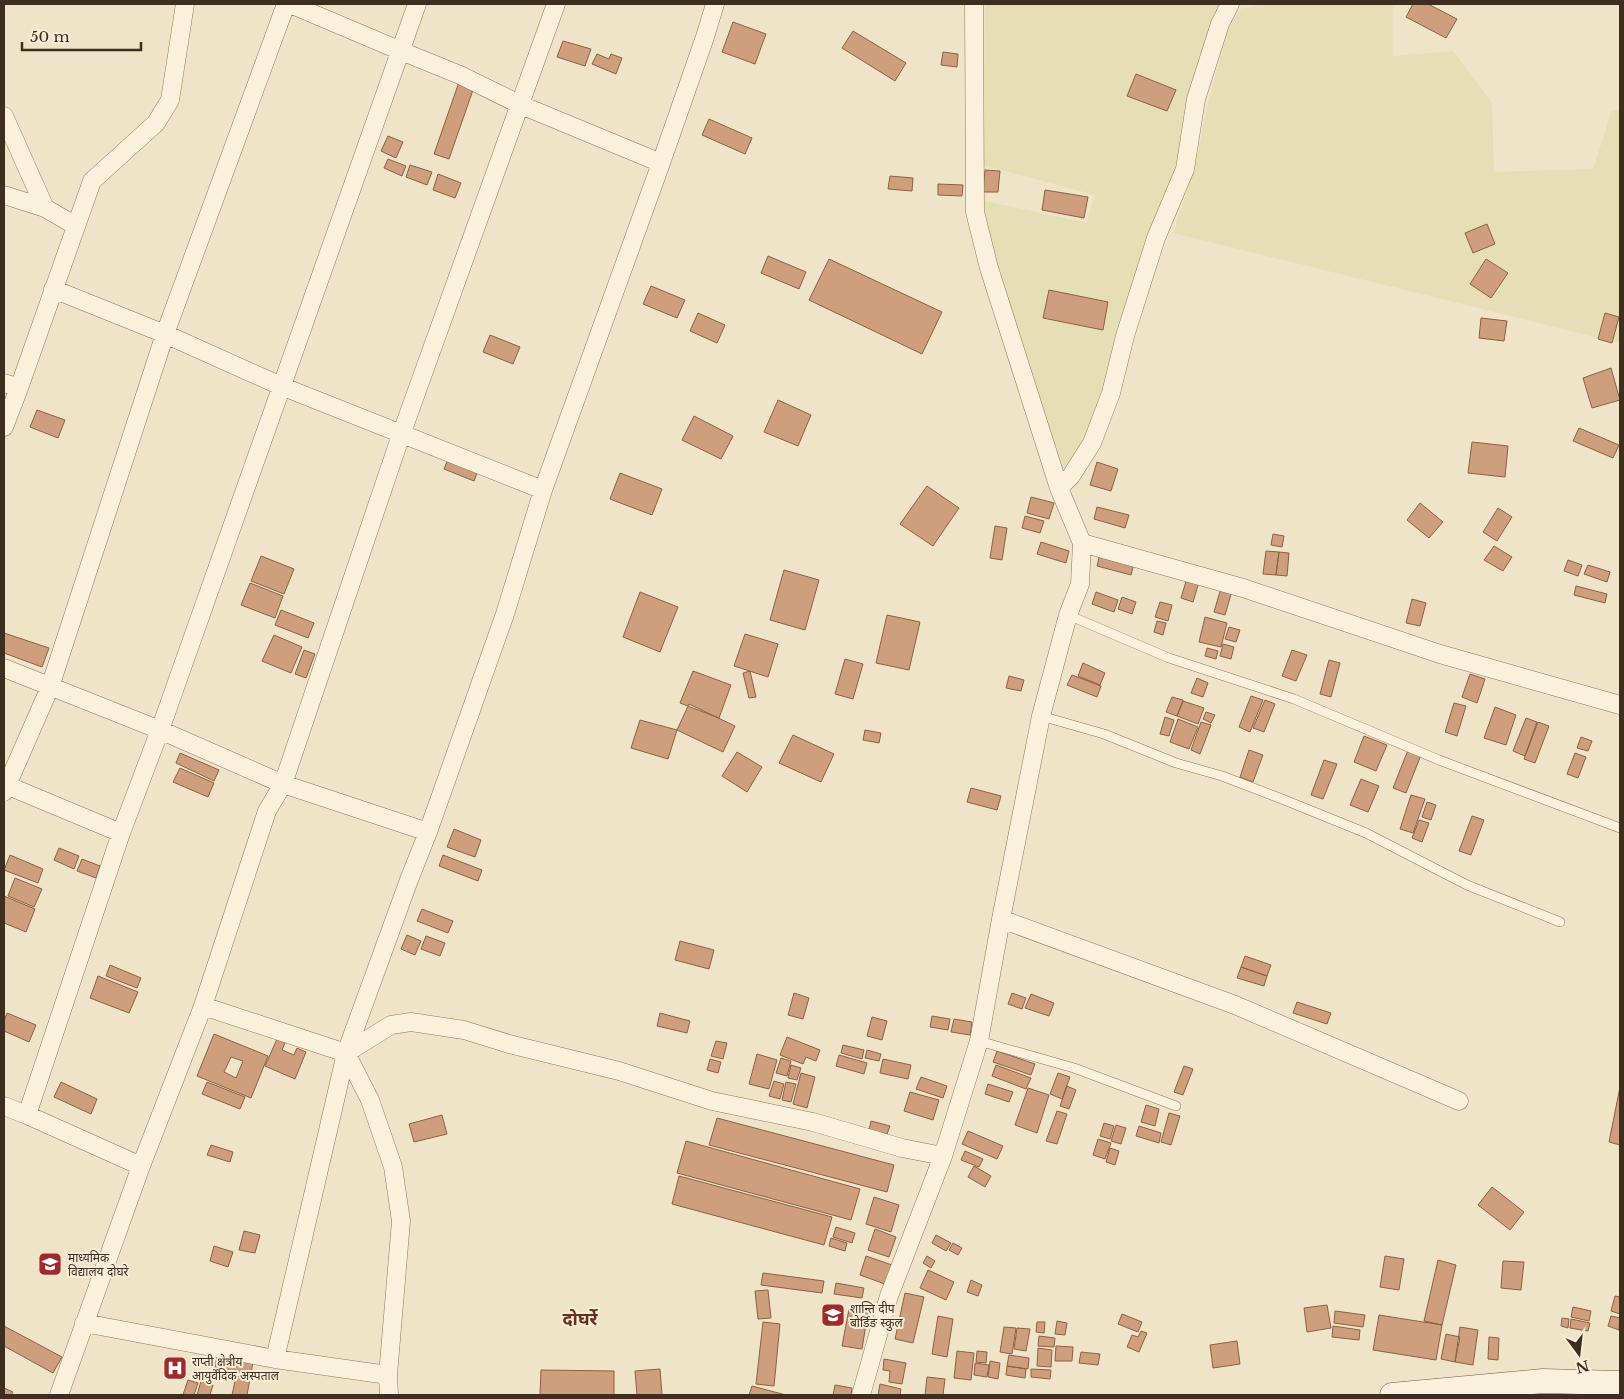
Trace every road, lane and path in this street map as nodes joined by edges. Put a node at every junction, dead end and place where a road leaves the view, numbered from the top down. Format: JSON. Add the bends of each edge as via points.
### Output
{"nodes":[{"id":1,"x":185,"y":4,"type":"edge"},
{"id":2,"x":286,"y":4,"type":"edge"},
{"id":3,"x":290,"y":4,"type":"edge"},
{"id":4,"x":417,"y":4,"type":"edge"},
{"id":5,"x":556,"y":4,"type":"edge"},
{"id":6,"x":715,"y":4,"type":"edge"},
{"id":7,"x":974,"y":4,"type":"edge"},
{"id":8,"x":1230,"y":4,"type":"edge"},
{"id":9,"x":400,"y":51,"type":"junction"},
{"id":10,"x":521,"y":105,"type":"junction"},
{"id":11,"x":4,"y":116,"type":"edge"},
{"id":12,"x":661,"y":163,"type":"junction"},
{"id":13,"x":4,"y":195,"type":"edge"},
{"id":14,"x":45,"y":208,"type":"junction"},
{"id":15,"x":76,"y":226,"type":"junction"},
{"id":16,"x":53,"y":289,"type":"junction"},
{"id":17,"x":165,"y":334,"type":"junction"},
{"id":18,"x":12,"y":385,"type":"edge"},
{"id":19,"x":281,"y":386,"type":"junction"},
{"id":20,"x":4,"y":427,"type":"edge"},
{"id":21,"x":400,"y":435,"type":"junction"},
{"id":22,"x":1059,"y":488,"type":"junction"},
{"id":23,"x":543,"y":490,"type":"junction"},
{"id":24,"x":1082,"y":543,"type":"junction"},
{"id":25,"x":1068,"y":615,"type":"junction"},
{"id":26,"x":4,"y":668,"type":"edge"},
{"id":27,"x":50,"y":686,"type":"junction"},
{"id":28,"x":1620,"y":706,"type":"edge"},
{"id":29,"x":1041,"y":716,"type":"junction"},
{"id":30,"x":160,"y":730,"type":"junction"},
{"id":31,"x":283,"y":784,"type":"junction"},
{"id":32,"x":5,"y":789,"type":"edge"},
{"id":33,"x":1620,"y":828,"type":"edge"},
{"id":34,"x":428,"y":832,"type":"junction"},
{"id":35,"x":121,"y":833,"type":"junction"},
{"id":36,"x":1001,"y":919,"type":"junction"},
{"id":37,"x":1560,"y":922,"type":"dead end"},
{"id":38,"x":203,"y":1006,"type":"junction"},
{"id":39,"x":979,"y":1041,"type":"junction"},
{"id":40,"x":346,"y":1053,"type":"junction"},
{"id":41,"x":1459,"y":1101,"type":"dead end"},
{"id":42,"x":4,"y":1106,"type":"edge"},
{"id":43,"x":1176,"y":1106,"type":"dead end"},
{"id":44,"x":28,"y":1115,"type":"junction"},
{"id":45,"x":943,"y":1156,"type":"junction"},
{"id":46,"x":141,"y":1166,"type":"junction"},
{"id":47,"x":84,"y":1323,"type":"junction"},
{"id":48,"x":275,"y":1359,"type":"junction"},
{"id":49,"x":388,"y":1375,"type":"junction"},
{"id":50,"x":1620,"y":1383,"type":"edge"},
{"id":51,"x":1540,"y":1388,"type":"edge"},
{"id":52,"x":59,"y":1395,"type":"edge"},
{"id":53,"x":389,"y":1395,"type":"edge"},
{"id":54,"x":861,"y":1395,"type":"edge"},
{"id":55,"x":1392,"y":1395,"type":"edge"}],
"edges":[{"from":1,"to":15,"type":"street","via":[[170,100],[156,123],[92,181]]},
{"from":2,"to":17,"type":"street"},
{"from":3,"to":9,"type":"street"},
{"from":4,"to":9,"type":"street"},
{"from":5,"to":10,"type":"street"},
{"from":6,"to":12,"type":"street"},
{"from":7,"to":22,"type":"street","via":[[975,212],[989,268]]},
{"from":8,"to":22,"type":"street","via":[[1220,24],[1196,99],[1185,170],[1156,238],[1111,393],[1092,443],[1072,476]]},
{"from":9,"to":10,"type":"street","via":[[460,75]]},
{"from":9,"to":19,"type":"street"},
{"from":10,"to":12,"type":"street"},
{"from":10,"to":21,"type":"street"},
{"from":11,"to":14,"type":"street"},
{"from":12,"to":23,"type":"street"},
{"from":13,"to":14,"type":"street"},
{"from":14,"to":15,"type":"street"},
{"from":15,"to":16,"type":"street"},
{"from":16,"to":17,"type":"street"},
{"from":16,"to":18,"type":"street"},
{"from":17,"to":19,"type":"street"},
{"from":17,"to":27,"type":"street"},
{"from":18,"to":20,"type":"street"},
{"from":19,"to":21,"type":"street"},
{"from":19,"to":30,"type":"street"},
{"from":21,"to":23,"type":"street"},
{"from":21,"to":31,"type":"street"},
{"from":22,"to":24,"type":"street"},
{"from":23,"to":34,"type":"street","via":[[505,614]]},
{"from":24,"to":25,"type":"street","via":[[1080,584]]},
{"from":24,"to":28,"type":"street","via":[[1243,588],[1440,654]]},
{"from":25,"to":29,"type":"street"},
{"from":25,"to":33,"type":"lane","via":[[1169,658],[1294,699],[1439,760]]},
{"from":26,"to":27,"type":"street"},
{"from":27,"to":30,"type":"street"},
{"from":27,"to":32,"type":"street"},
{"from":29,"to":36,"type":"street"},
{"from":29,"to":37,"type":"lane","via":[[1104,734],[1316,813],[1366,833],[1467,885]]},
{"from":30,"to":31,"type":"street"},
{"from":30,"to":35,"type":"street"},
{"from":31,"to":34,"type":"street"},
{"from":31,"to":38,"type":"street","via":[[268,811]]},
{"from":32,"to":35,"type":"street"},
{"from":34,"to":40,"type":"street"},
{"from":35,"to":44,"type":"street"},
{"from":36,"to":39,"type":"street"},
{"from":36,"to":41,"type":"street","via":[[1235,1005]]},
{"from":38,"to":40,"type":"street"},
{"from":38,"to":46,"type":"street"},
{"from":39,"to":43,"type":"lane","via":[[1074,1068]]},
{"from":39,"to":45,"type":"street"},
{"from":40,"to":45,"type":"street","via":[[391,1024],[412,1022],[464,1030],[619,1071],[712,1101],[813,1122],[902,1148]]},
{"from":40,"to":48,"type":"street"},
{"from":40,"to":49,"type":"street","via":[[370,1100],[393,1167],[401,1222]]},
{"from":42,"to":44,"type":"street"},
{"from":44,"to":46,"type":"street"},
{"from":45,"to":54,"type":"street","via":[[889,1296]]},
{"from":46,"to":47,"type":"street"},
{"from":47,"to":48,"type":"street"},
{"from":47,"to":52,"type":"street"},
{"from":48,"to":49,"type":"street"},
{"from":49,"to":53,"type":"street"},
{"from":50,"to":51,"type":"main road"},
{"from":51,"to":55,"type":"main road"}]}
